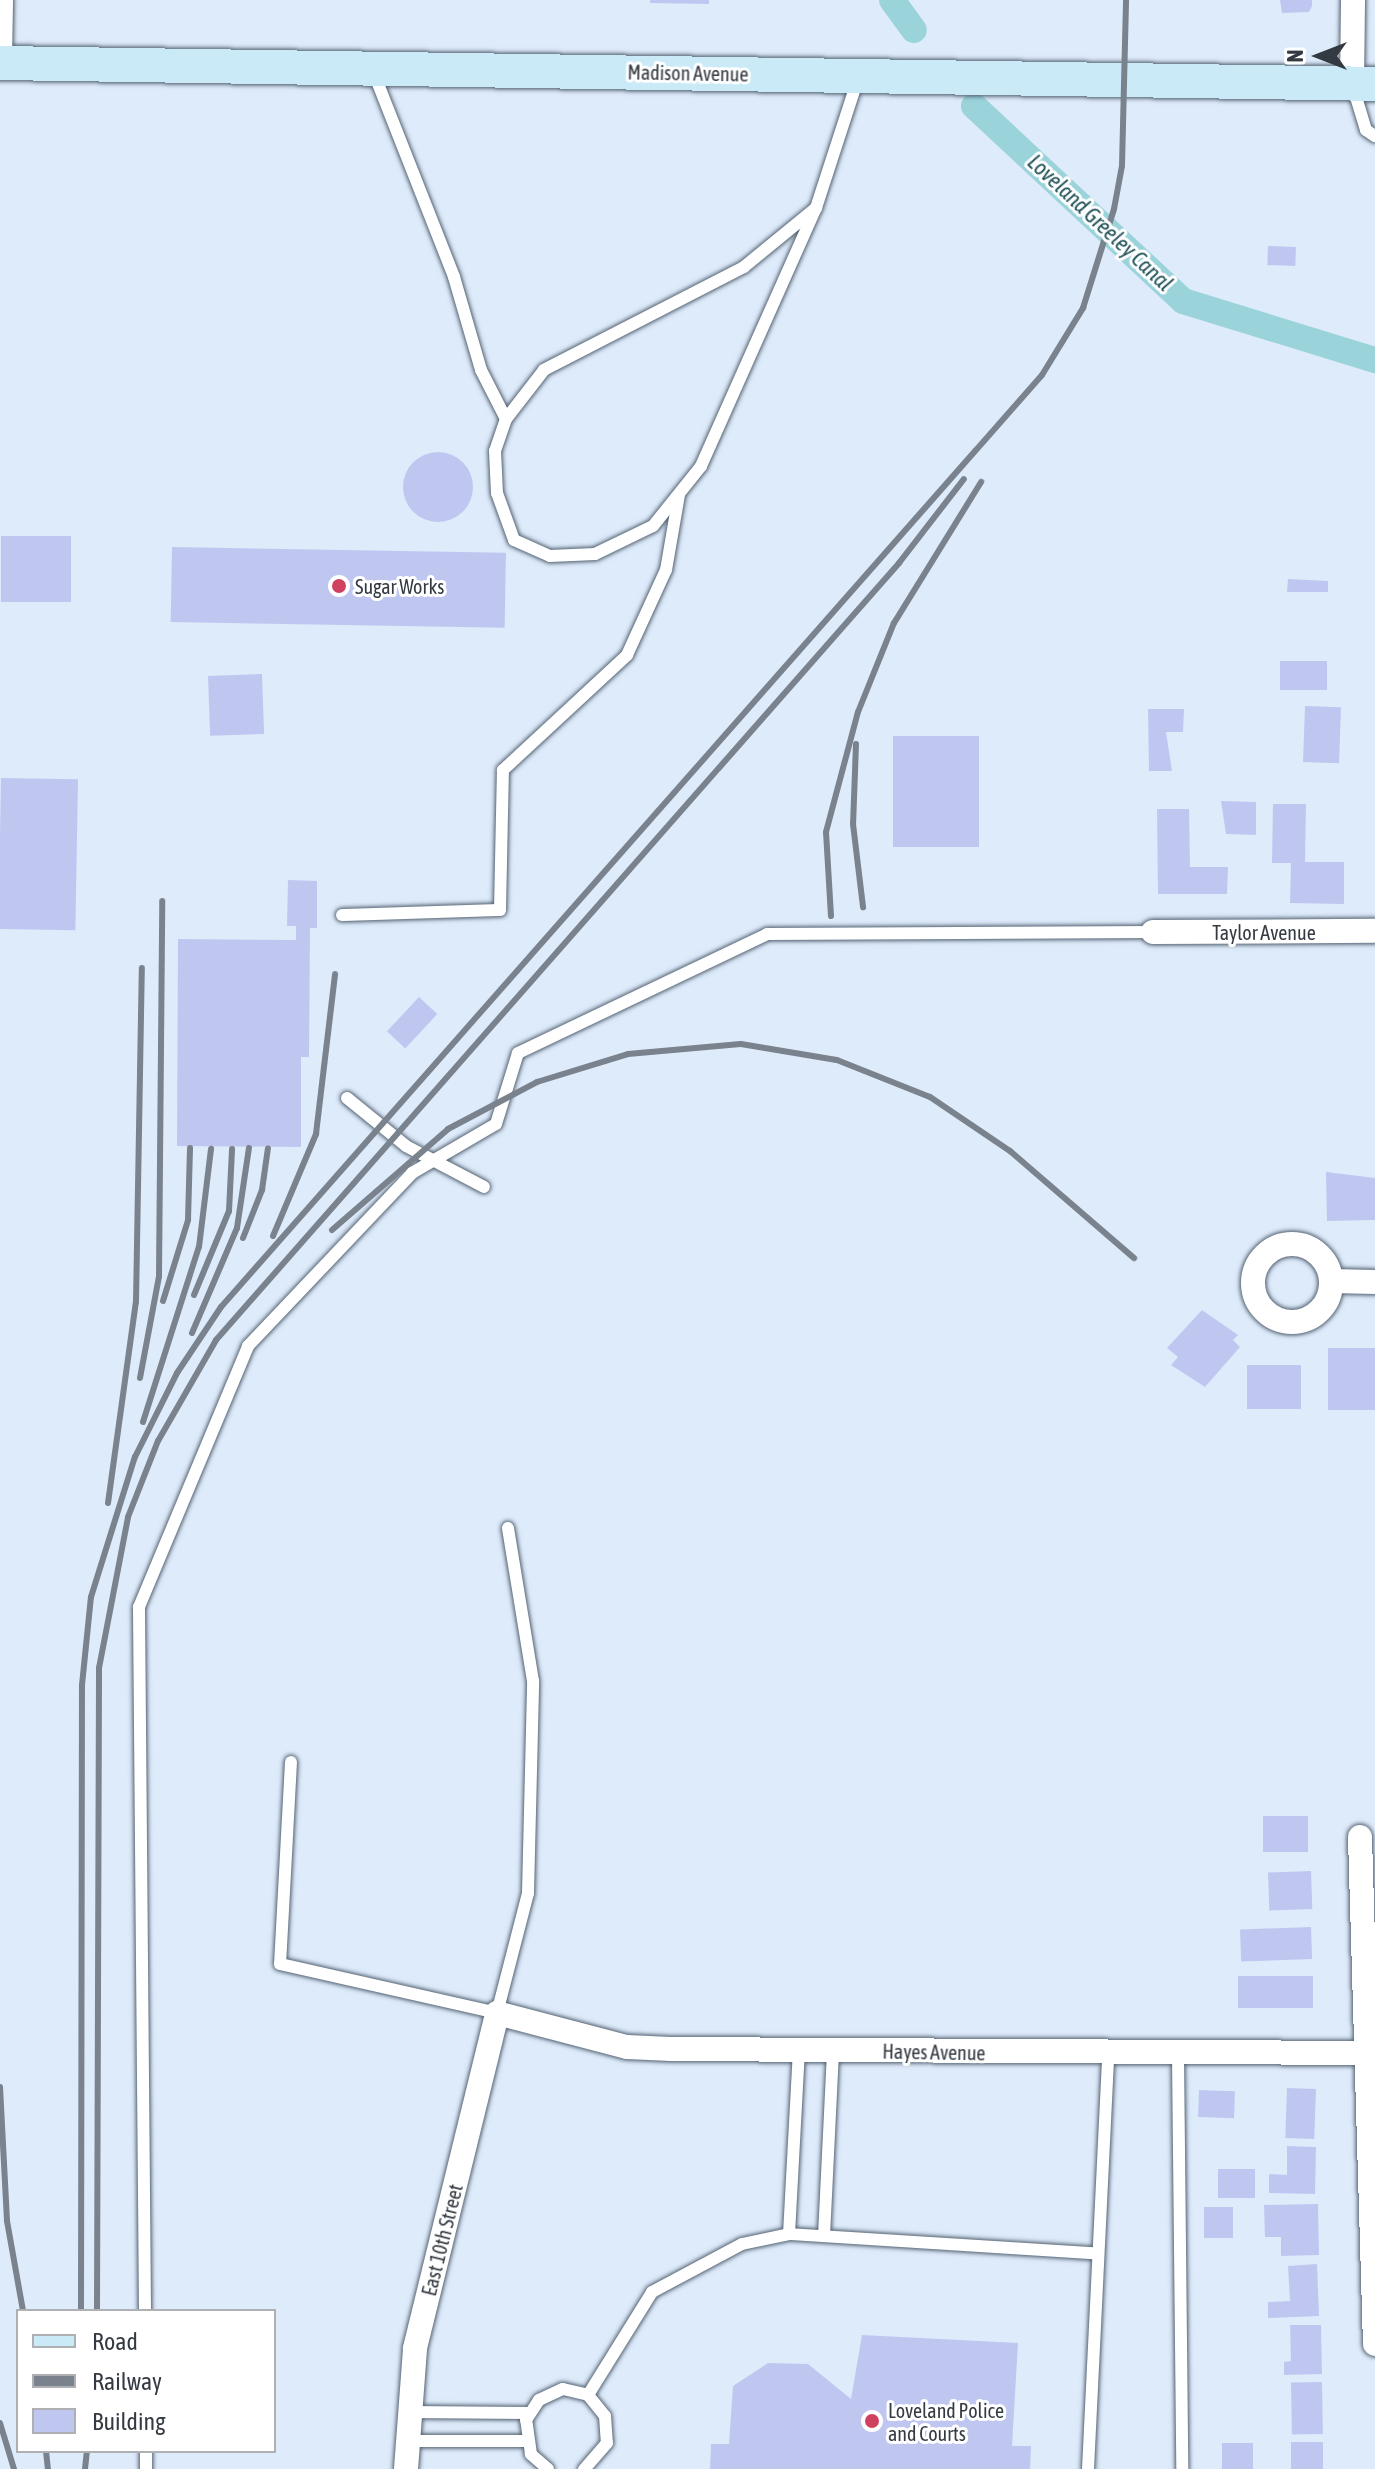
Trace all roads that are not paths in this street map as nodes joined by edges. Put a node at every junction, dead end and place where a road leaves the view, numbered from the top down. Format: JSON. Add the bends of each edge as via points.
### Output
{"nodes":[{"id":1,"x":1,"y":0,"type":"edge"},
{"id":2,"x":1353,"y":0,"type":"edge"},
{"id":3,"x":0,"y":61,"type":"edge"},
{"id":4,"x":371,"y":68,"type":"junction"},
{"id":5,"x":859,"y":76,"type":"junction"},
{"id":6,"x":1364,"y":84,"type":"edge"},
{"id":7,"x":1375,"y":136,"type":"edge"},
{"id":8,"x":816,"y":208,"type":"junction"},
{"id":9,"x":506,"y":419,"type":"junction"},
{"id":10,"x":679,"y":493,"type":"junction"},
{"id":11,"x":342,"y":915,"type":"dead end"},
{"id":12,"x":1375,"y":931,"type":"edge"},
{"id":13,"x":1153,"y":932,"type":"joint"},
{"id":14,"x":347,"y":1098,"type":"dead end"},
{"id":15,"x":431,"y":1162,"type":"junction"},
{"id":16,"x":484,"y":1187,"type":"dead end"},
{"id":17,"x":1331,"y":1281,"type":"dead end"},
{"id":18,"x":1375,"y":1282,"type":"edge"},
{"id":19,"x":508,"y":1528,"type":"dead end"},
{"id":20,"x":291,"y":1762,"type":"dead end"},
{"id":21,"x":1360,"y":1837,"type":"dead end"},
{"id":22,"x":497,"y":2013,"type":"junction"},
{"id":23,"x":799,"y":2050,"type":"junction"},
{"id":24,"x":833,"y":2050,"type":"junction"},
{"id":25,"x":1370,"y":2054,"type":"edge"},
{"id":26,"x":1108,"y":2056,"type":"junction"},
{"id":27,"x":1178,"y":2056,"type":"junction"},
{"id":28,"x":789,"y":2234,"type":"junction"},
{"id":29,"x":824,"y":2236,"type":"junction"},
{"id":30,"x":1095,"y":2253,"type":"junction"},
{"id":31,"x":145,"y":2309,"type":"edge"},
{"id":32,"x":1375,"y":2344,"type":"edge"},
{"id":33,"x":588,"y":2395,"type":"junction"},
{"id":34,"x":408,"y":2412,"type":"junction"},
{"id":35,"x":529,"y":2413,"type":"junction"},
{"id":36,"x":406,"y":2441,"type":"junction"},
{"id":37,"x":526,"y":2441,"type":"junction"},
{"id":38,"x":406,"y":2469,"type":"edge"},
{"id":39,"x":548,"y":2469,"type":"edge"},
{"id":40,"x":584,"y":2469,"type":"edge"},
{"id":41,"x":1088,"y":2469,"type":"edge"},
{"id":42,"x":1182,"y":2469,"type":"edge"}],
"edges":[{"from":1,"to":3,"type":"street"},
{"from":2,"to":6,"type":"street"},
{"from":3,"to":4,"type":"main road","name":"Madison Avenue"},
{"from":4,"to":5,"type":"main road","name":"Madison Avenue"},
{"from":4,"to":9,"type":"lane","via":[[454,277],[481,370]]},
{"from":5,"to":6,"type":"main road","name":"Madison Avenue"},
{"from":5,"to":8,"type":"lane"},
{"from":6,"to":7,"type":"lane","via":[[1366,130]]},
{"from":8,"to":9,"type":"lane","via":[[744,267],[544,370]]},
{"from":8,"to":10,"type":"lane","via":[[701,466]]},
{"from":9,"to":10,"type":"lane","via":[[495,451],[497,493],[514,540],[550,556],[595,554],[653,526]]},
{"from":10,"to":11,"type":"lane","via":[[666,570],[627,655],[503,770],[500,910]]},
{"from":12,"to":13,"type":"street","name":"Taylor Avenue"},
{"from":13,"to":15,"type":"lane","via":[[767,934],[518,1053],[496,1124]]},
{"from":14,"to":15,"type":"lane"},
{"from":15,"to":16,"type":"lane"},
{"from":15,"to":31,"type":"lane","via":[[412,1173],[248,1346],[139,1607]]},
{"from":17,"to":18,"type":"street"},
{"from":19,"to":22,"type":"lane","via":[[533,1696],[528,1893]]},
{"from":20,"to":22,"type":"lane","via":[[280,1964]]},
{"from":21,"to":25,"type":"street"},
{"from":22,"to":23,"type":"street","name":"Hayes Avenue","via":[[627,2047]]},
{"from":22,"to":34,"type":"street","name":"East 10th Street","via":[[415,2348]]},
{"from":23,"to":24,"type":"street","name":"Hayes Avenue"},
{"from":23,"to":28,"type":"lane"},
{"from":24,"to":26,"type":"street","name":"Hayes Avenue"},
{"from":24,"to":29,"type":"lane"},
{"from":25,"to":27,"type":"street","name":"Hayes Avenue"},
{"from":25,"to":32,"type":"street"},
{"from":26,"to":27,"type":"street","name":"Hayes Avenue"},
{"from":26,"to":30,"type":"lane"},
{"from":27,"to":42,"type":"lane"},
{"from":28,"to":29,"type":"lane"},
{"from":28,"to":33,"type":"lane","via":[[698,2263],[652,2292]]},
{"from":29,"to":30,"type":"lane"},
{"from":30,"to":41,"type":"lane"},
{"from":33,"to":35,"type":"lane","via":[[550,2393]]},
{"from":33,"to":40,"type":"lane","via":[[608,2430],[601,2455]]},
{"from":34,"to":35,"type":"lane"},
{"from":34,"to":36,"type":"street","name":"East 10th Street"},
{"from":35,"to":37,"type":"lane"},
{"from":36,"to":37,"type":"lane"},
{"from":36,"to":38,"type":"street","name":"East 10th Street"},
{"from":37,"to":39,"type":"lane"}]}
